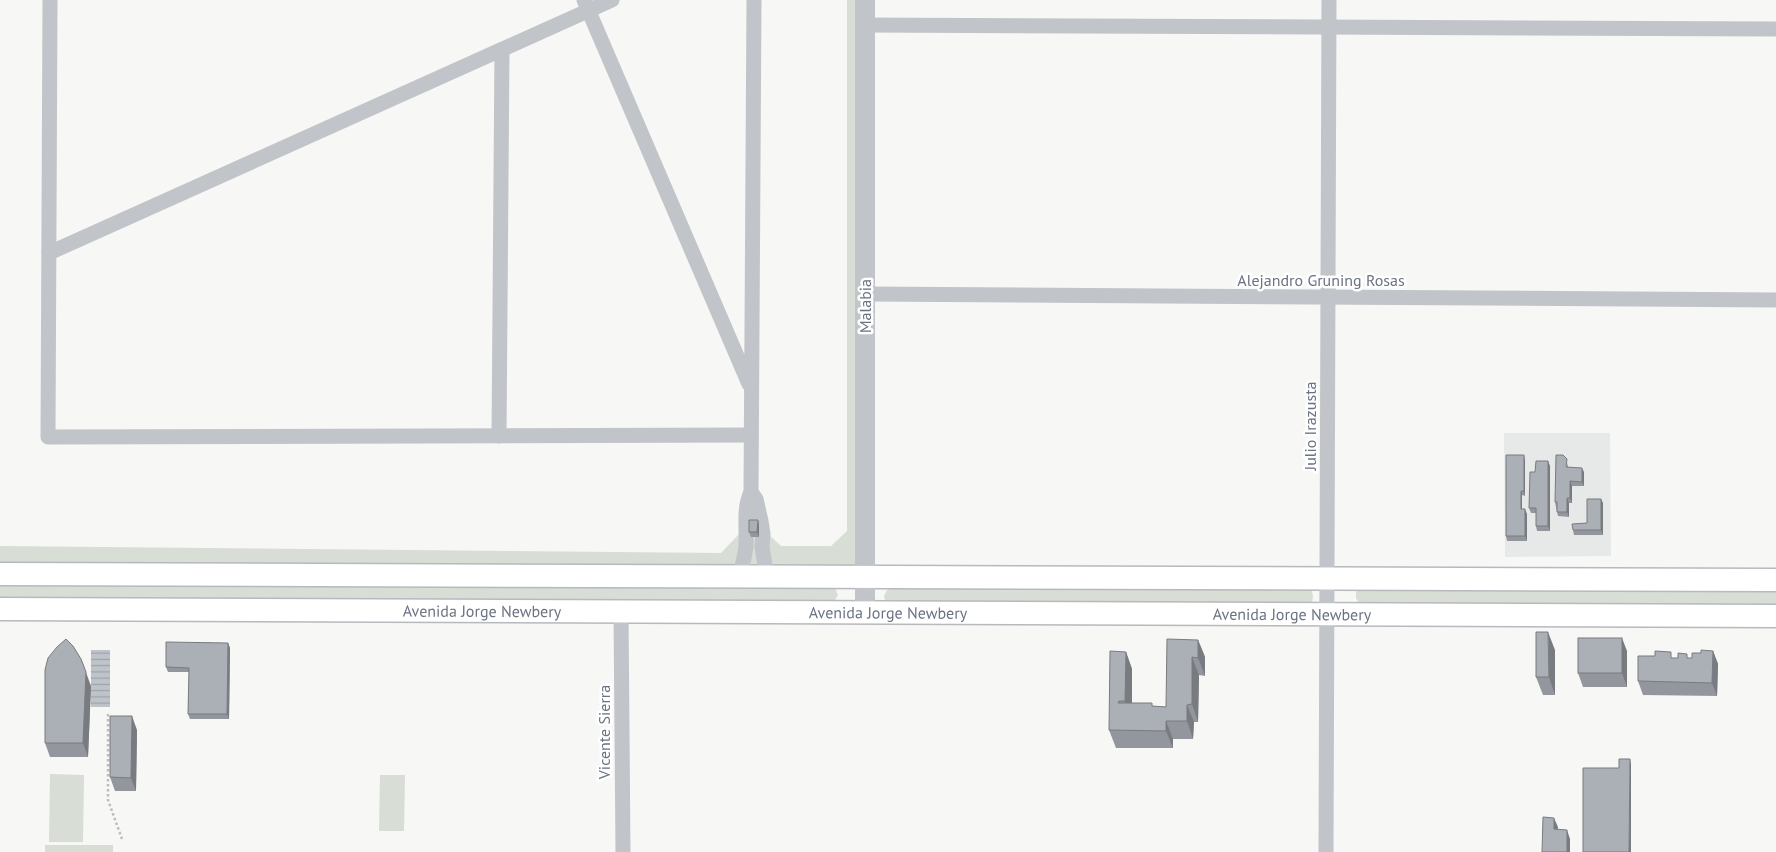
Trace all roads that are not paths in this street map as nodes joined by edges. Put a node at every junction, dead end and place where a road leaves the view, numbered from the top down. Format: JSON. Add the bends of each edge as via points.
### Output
{"nodes":[{"id":1,"x":50,"y":0,"type":"edge"},
{"id":2,"x":612,"y":0,"type":"edge"},
{"id":3,"x":754,"y":0,"type":"edge"},
{"id":4,"x":865,"y":0,"type":"edge"},
{"id":5,"x":1329,"y":0,"type":"edge"},
{"id":6,"x":586,"y":5,"type":"edge"},
{"id":7,"x":865,"y":25,"type":"junction"},
{"id":8,"x":1329,"y":27,"type":"junction"},
{"id":9,"x":1776,"y":29,"type":"edge"},
{"id":10,"x":502,"y":50,"type":"junction"},
{"id":11,"x":49,"y":253,"type":"junction"},
{"id":12,"x":865,"y":294,"type":"junction"},
{"id":13,"x":1328,"y":297,"type":"junction"},
{"id":14,"x":1776,"y":300,"type":"edge"},
{"id":15,"x":752,"y":390,"type":"junction"},
{"id":16,"x":751,"y":435,"type":"junction"},
{"id":17,"x":499,"y":436,"type":"junction"},
{"id":18,"x":751,"y":492,"type":"junction"},
{"id":19,"x":0,"y":574,"type":"edge"},
{"id":20,"x":740,"y":577,"type":"junction"},
{"id":21,"x":767,"y":577,"type":"junction"},
{"id":22,"x":865,"y":577,"type":"junction"},
{"id":23,"x":1327,"y":578,"type":"junction"},
{"id":24,"x":1776,"y":580,"type":"edge"},
{"id":25,"x":0,"y":609,"type":"edge"},
{"id":26,"x":621,"y":612,"type":"junction"},
{"id":27,"x":865,"y":613,"type":"junction"},
{"id":28,"x":1327,"y":614,"type":"junction"},
{"id":29,"x":1776,"y":616,"type":"edge"},
{"id":30,"x":623,"y":852,"type":"edge"},
{"id":31,"x":1326,"y":852,"type":"edge"}],
"edges":[{"from":1,"to":11,"type":"street"},
{"from":2,"to":6,"type":"street"},
{"from":3,"to":15,"type":"street"},
{"from":4,"to":7,"type":"street","name":"Malabia"},
{"from":5,"to":8,"type":"street","name":"Julio Irazusta"},
{"from":6,"to":10,"type":"street"},
{"from":6,"to":15,"type":"street"},
{"from":7,"to":8,"type":"street"},
{"from":7,"to":12,"type":"street","name":"Malabia"},
{"from":8,"to":9,"type":"street"},
{"from":8,"to":13,"type":"street","name":"Julio Irazusta"},
{"from":10,"to":11,"type":"street"},
{"from":10,"to":17,"type":"street"},
{"from":11,"to":17,"type":"street","via":[[48,438]]},
{"from":12,"to":13,"type":"street","name":"Alejandro Gruning Rosas"},
{"from":12,"to":22,"type":"street","name":"Malabia"},
{"from":13,"to":14,"type":"street","name":"Alejandro Gruning Rosas"},
{"from":13,"to":23,"type":"street","name":"Julio Irazusta"},
{"from":15,"to":16,"type":"street"},
{"from":16,"to":17,"type":"street"},
{"from":16,"to":18,"type":"street"},
{"from":18,"to":20,"type":"street","via":[[747,500],[746,546]]},
{"from":18,"to":21,"type":"street","via":[[756,498],[761,521]]},
{"from":19,"to":20,"type":"main road"},
{"from":20,"to":21,"type":"main road"},
{"from":21,"to":22,"type":"main road"},
{"from":22,"to":23,"type":"main road"},
{"from":22,"to":27,"type":"street","name":"Malabia"},
{"from":23,"to":24,"type":"main road"},
{"from":23,"to":28,"type":"street","name":"Julio Irazusta"},
{"from":25,"to":26,"type":"main road","name":"Avenida Jorge Newbery"},
{"from":26,"to":27,"type":"main road","name":"Avenida Jorge Newbery"},
{"from":26,"to":30,"type":"street","name":"Vicente Sierra"},
{"from":27,"to":28,"type":"main road","name":"Avenida Jorge Newbery"},
{"from":28,"to":29,"type":"main road","name":"Avenida Jorge Newbery"},
{"from":28,"to":31,"type":"street","name":"Julio Irazusta"}]}
